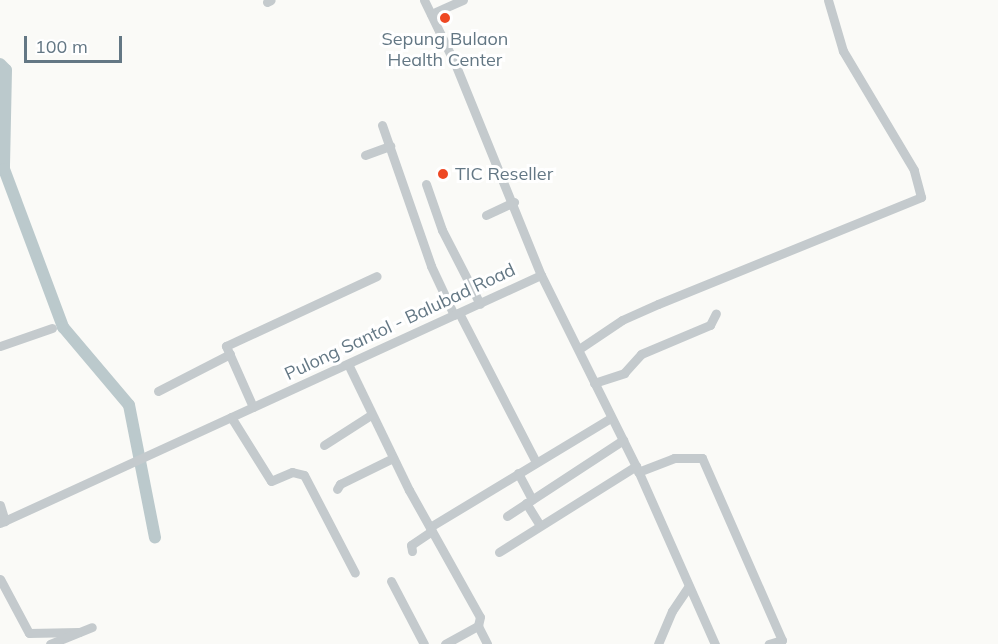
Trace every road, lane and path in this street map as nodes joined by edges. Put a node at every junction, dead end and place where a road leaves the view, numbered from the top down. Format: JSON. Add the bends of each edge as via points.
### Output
{"nodes":[{"id":1,"x":424,"y":0,"type":"edge"},
{"id":2,"x":463,"y":0,"type":"edge"},
{"id":3,"x":828,"y":0,"type":"edge"},
{"id":4,"x":431,"y":14,"type":"junction"},
{"id":5,"x":382,"y":125,"type":"dead end"},
{"id":6,"x":390,"y":146,"type":"junction"},
{"id":7,"x":364,"y":155,"type":"dead end"},
{"id":8,"x":426,"y":184,"type":"dead end"},
{"id":9,"x":514,"y":202,"type":"junction"},
{"id":10,"x":486,"y":215,"type":"dead end"},
{"id":11,"x":541,"y":275,"type":"junction"},
{"id":12,"x":377,"y":276,"type":"dead end"},
{"id":13,"x":480,"y":304,"type":"junction"},
{"id":14,"x":716,"y":313,"type":"dead end"},
{"id":15,"x":456,"y":314,"type":"junction"},
{"id":16,"x":52,"y":328,"type":"dead end"},
{"id":17,"x":0,"y":346,"type":"edge"},
{"id":18,"x":579,"y":349,"type":"junction"},
{"id":19,"x":230,"y":354,"type":"junction"},
{"id":20,"x":348,"y":364,"type":"junction"},
{"id":21,"x":594,"y":383,"type":"junction"},
{"id":22,"x":158,"y":392,"type":"dead end"},
{"id":23,"x":254,"y":407,"type":"junction"},
{"id":24,"x":371,"y":415,"type":"junction"},
{"id":25,"x":231,"y":417,"type":"junction"},
{"id":26,"x":611,"y":418,"type":"junction"},
{"id":27,"x":622,"y":440,"type":"junction"},
{"id":28,"x":324,"y":445,"type":"dead end"},
{"id":29,"x":393,"y":458,"type":"junction"},
{"id":30,"x":536,"y":462,"type":"junction"},
{"id":31,"x":638,"y":469,"type":"junction"},
{"id":32,"x":518,"y":473,"type":"junction"},
{"id":33,"x":337,"y":489,"type":"dead end"},
{"id":34,"x":529,"y":501,"type":"junction"},
{"id":35,"x":0,"y":505,"type":"edge"},
{"id":36,"x":507,"y":516,"type":"dead end"},
{"id":37,"x":3,"y":522,"type":"edge"},
{"id":38,"x":540,"y":525,"type":"junction"},
{"id":39,"x":431,"y":529,"type":"junction"},
{"id":40,"x":412,"y":551,"type":"dead end"},
{"id":41,"x":499,"y":552,"type":"dead end"},
{"id":42,"x":355,"y":573,"type":"dead end"},
{"id":43,"x":0,"y":579,"type":"edge"},
{"id":44,"x":391,"y":581,"type":"dead end"},
{"id":45,"x":689,"y":586,"type":"junction"},
{"id":46,"x":478,"y":626,"type":"junction"},
{"id":47,"x":92,"y":627,"type":"dead end"},
{"id":48,"x":79,"y":632,"type":"junction"},
{"id":49,"x":50,"y":644,"type":"edge"},
{"id":50,"x":424,"y":644,"type":"edge"},
{"id":51,"x":445,"y":644,"type":"edge"},
{"id":52,"x":488,"y":644,"type":"edge"},
{"id":53,"x":658,"y":644,"type":"edge"},
{"id":54,"x":715,"y":644,"type":"edge"},
{"id":55,"x":769,"y":644,"type":"edge"}],
"edges":[{"from":1,"to":4,"type":"street","name":"Pulong Santol - Balubad Road"},
{"from":2,"to":4,"type":"street"},
{"from":3,"to":18,"type":"street","via":[[843,51],[914,170],[921,197],[658,303],[622,320]]},
{"from":4,"to":9,"type":"street","name":"Pulong Santol - Balubad Road"},
{"from":5,"to":6,"type":"street"},
{"from":6,"to":7,"type":"street"},
{"from":6,"to":15,"type":"street","via":[[431,266]]},
{"from":8,"to":13,"type":"street","via":[[442,230]]},
{"from":9,"to":10,"type":"street"},
{"from":9,"to":11,"type":"street","name":"Pulong Santol - Balubad Road"},
{"from":11,"to":13,"type":"street","name":"Pulong Santol - Balubad Road"},
{"from":11,"to":18,"type":"street"},
{"from":12,"to":19,"type":"street","via":[[226,346]]},
{"from":13,"to":15,"type":"street","name":"Pulong Santol - Balubad Road"},
{"from":14,"to":21,"type":"street","via":[[710,325],[641,354],[624,372]]},
{"from":15,"to":20,"type":"street","name":"Pulong Santol - Balubad Road"},
{"from":15,"to":30,"type":"street"},
{"from":16,"to":17,"type":"street"},
{"from":18,"to":21,"type":"street"},
{"from":19,"to":22,"type":"street"},
{"from":19,"to":23,"type":"street"},
{"from":20,"to":23,"type":"street","name":"Pulong Santol - Balubad Road"},
{"from":20,"to":24,"type":"street"},
{"from":21,"to":26,"type":"street"},
{"from":23,"to":25,"type":"street","name":"Pulong Santol - Balubad Road"},
{"from":24,"to":28,"type":"street"},
{"from":24,"to":29,"type":"street"},
{"from":25,"to":37,"type":"street","name":"Pulong Santol - Balubad Road"},
{"from":25,"to":42,"type":"street","via":[[271,481],[292,472],[304,476]]},
{"from":26,"to":27,"type":"street"},
{"from":26,"to":30,"type":"street"},
{"from":27,"to":31,"type":"street"},
{"from":27,"to":34,"type":"street"},
{"from":29,"to":33,"type":"street"},
{"from":29,"to":39,"type":"street"},
{"from":30,"to":32,"type":"street"},
{"from":31,"to":38,"type":"street"},
{"from":31,"to":45,"type":"street"},
{"from":31,"to":55,"type":"street","via":[[674,458],[702,458],[782,640]]},
{"from":32,"to":34,"type":"street"},
{"from":32,"to":39,"type":"street"},
{"from":34,"to":36,"type":"street"},
{"from":34,"to":38,"type":"street"},
{"from":35,"to":37,"type":"street"},
{"from":38,"to":41,"type":"street"},
{"from":39,"to":40,"type":"street","via":[[411,545]]},
{"from":39,"to":46,"type":"street","via":[[480,617]]},
{"from":43,"to":48,"type":"street","via":[[29,633]]},
{"from":44,"to":50,"type":"street"},
{"from":45,"to":53,"type":"street","via":[[672,611]]},
{"from":45,"to":54,"type":"street"},
{"from":46,"to":51,"type":"street"},
{"from":46,"to":52,"type":"street"},
{"from":47,"to":48,"type":"street"},
{"from":48,"to":49,"type":"street"}]}
